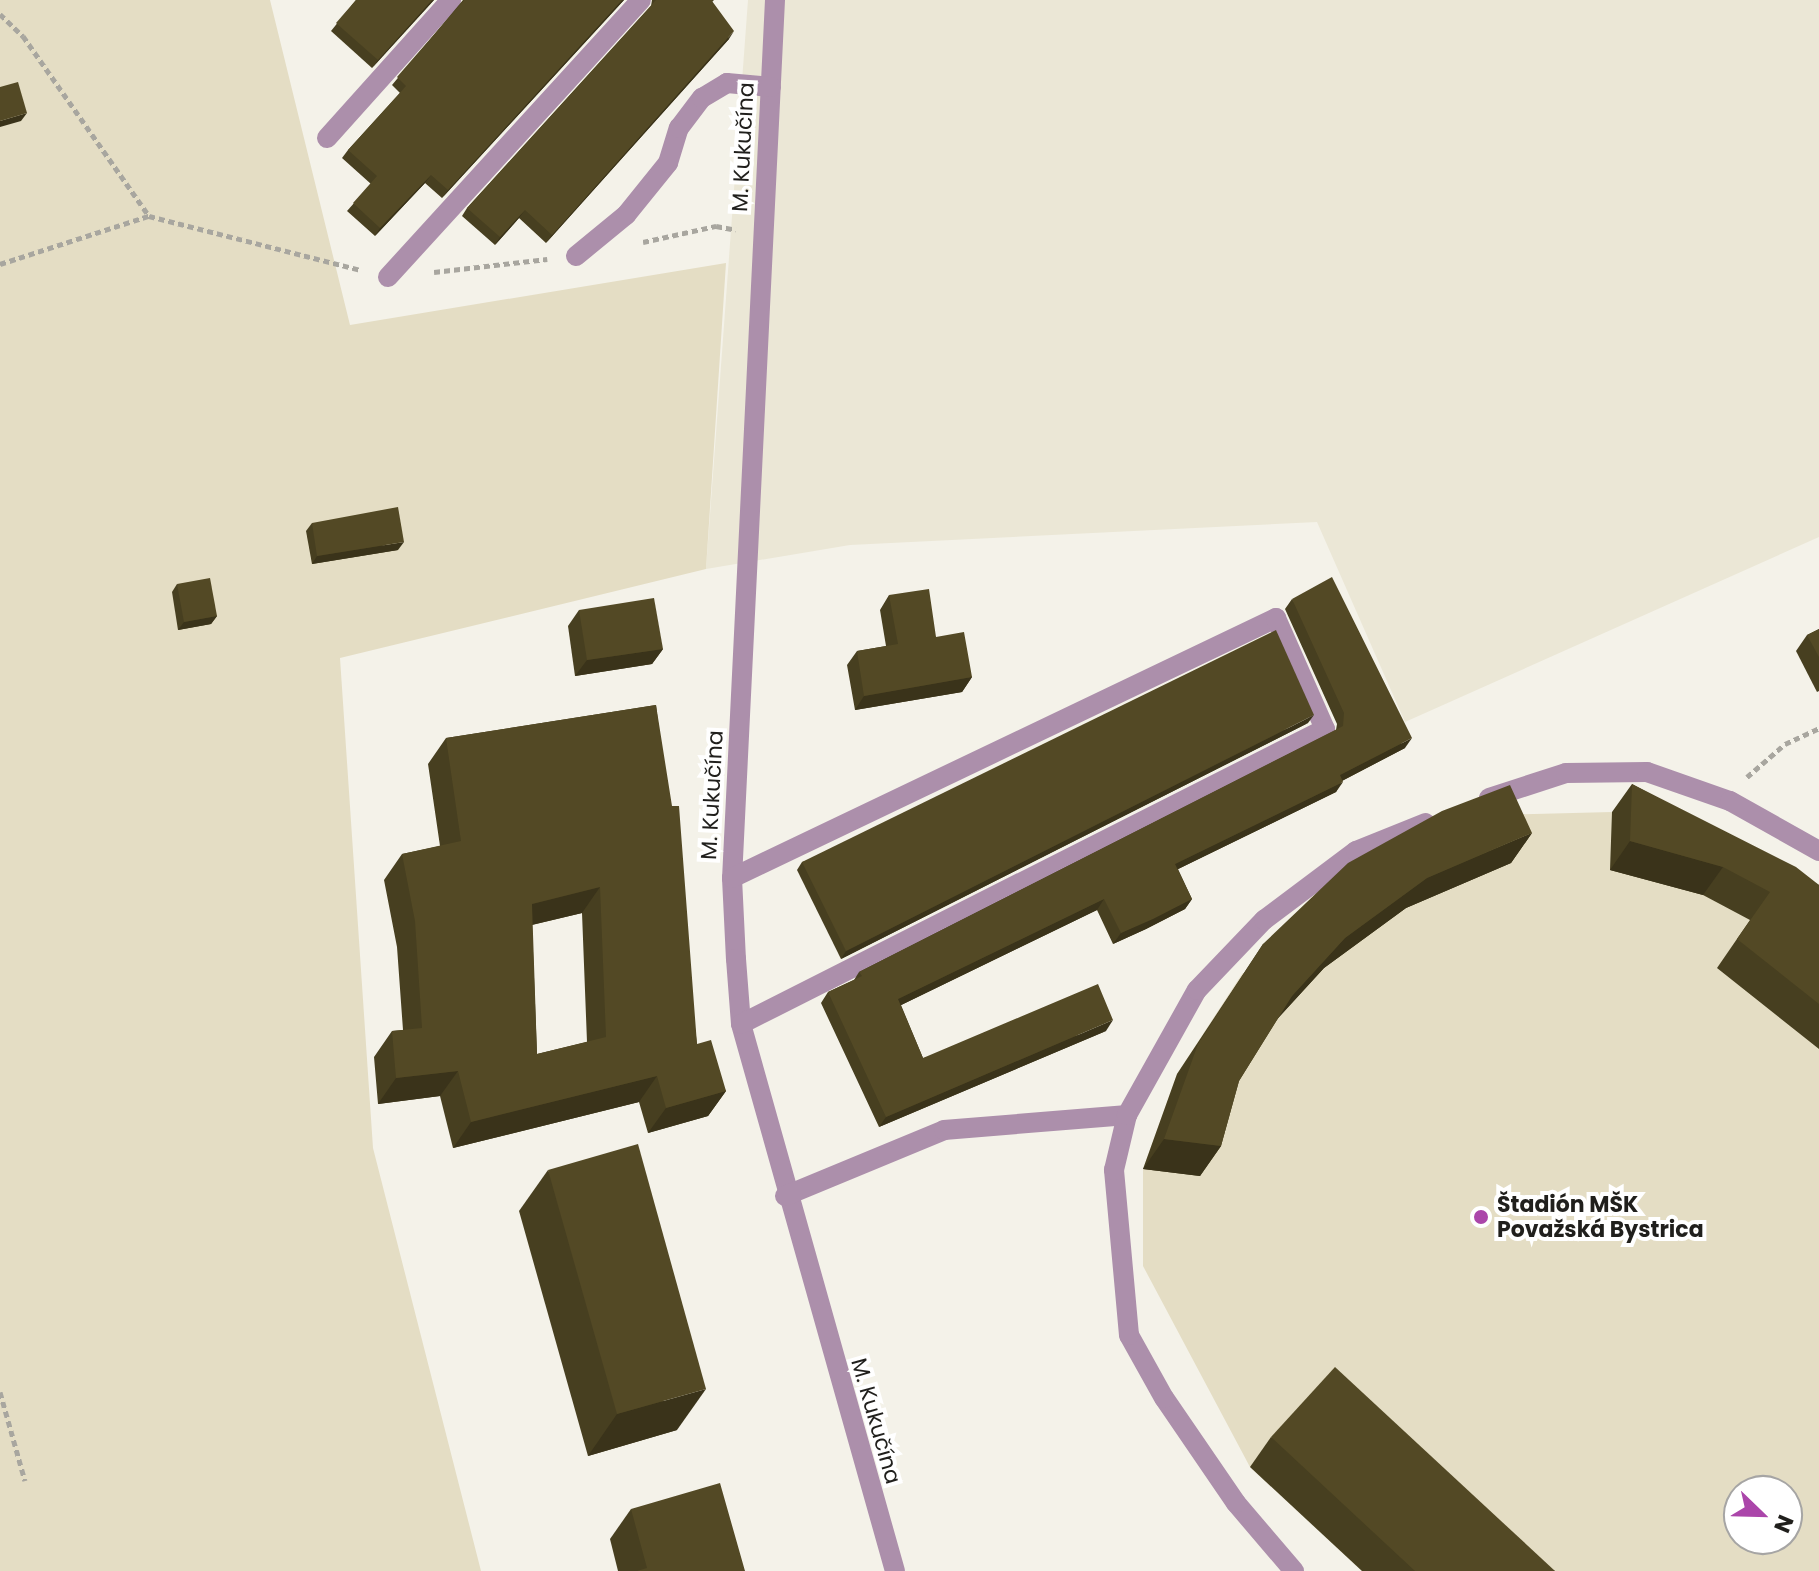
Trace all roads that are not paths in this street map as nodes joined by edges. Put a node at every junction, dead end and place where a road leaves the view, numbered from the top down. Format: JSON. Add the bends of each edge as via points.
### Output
{"nodes":[{"id":1,"x":451,"y":0,"type":"edge"},
{"id":2,"x":641,"y":0,"type":"edge"},
{"id":3,"x":775,"y":0,"type":"edge"},
{"id":4,"x":771,"y":87,"type":"junction"},
{"id":5,"x":327,"y":138,"type":"dead end"},
{"id":6,"x":576,"y":256,"type":"road end"},
{"id":7,"x":388,"y":277,"type":"road end"},
{"id":8,"x":1819,"y":851,"type":"edge"},
{"id":9,"x":732,"y":878,"type":"junction"},
{"id":10,"x":741,"y":1024,"type":"junction"},
{"id":11,"x":1127,"y":1115,"type":"junction"},
{"id":12,"x":785,"y":1196,"type":"junction"},
{"id":13,"x":895,"y":1571,"type":"edge"},
{"id":14,"x":1294,"y":1571,"type":"edge"}],
"edges":[{"from":1,"to":5,"type":"street"},
{"from":2,"to":7,"type":"street"},
{"from":3,"to":4,"type":"street","name":"M. Kukučína"},
{"from":4,"to":6,"type":"street","via":[[727,83],[702,98],[679,128],[668,163],[626,215]]},
{"from":4,"to":9,"type":"street","name":"M. Kukučína"},
{"from":8,"to":11,"type":"street","via":[[1730,801],[1647,772],[1566,773],[1460,810],[1356,851],[1264,920],[1197,990]]},
{"from":9,"to":10,"type":"street","name":"M. Kukučína"},
{"from":9,"to":10,"type":"street","via":[[1276,618],[1325,729]]},
{"from":10,"to":12,"type":"street","name":"M. Kukučína"},
{"from":11,"to":12,"type":"street","via":[[944,1130]]},
{"from":11,"to":14,"type":"street","via":[[1114,1170],[1129,1335],[1164,1398],[1236,1503]]},
{"from":12,"to":13,"type":"street","name":"M. Kukučína"}]}
